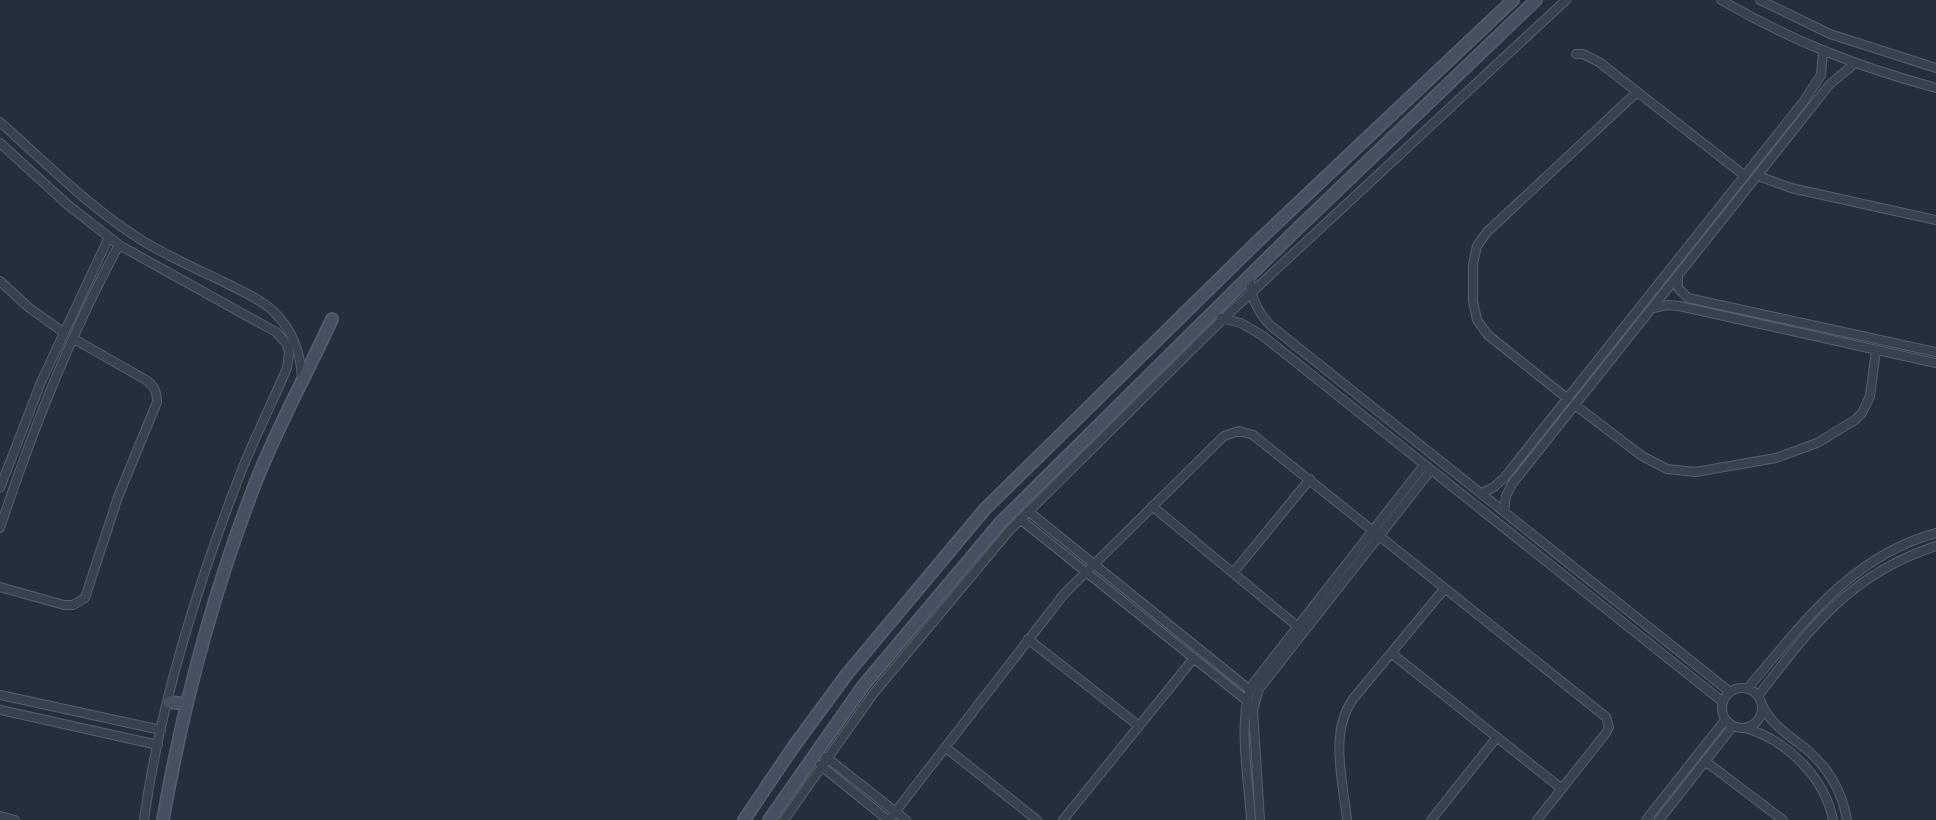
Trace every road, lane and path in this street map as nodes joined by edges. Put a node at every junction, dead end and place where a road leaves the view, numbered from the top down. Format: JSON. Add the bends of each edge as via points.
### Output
{"nodes":[{"id":1,"x":1513,"y":0,"type":"edge"},
{"id":2,"x":1536,"y":0,"type":"edge"},
{"id":3,"x":1566,"y":0,"type":"edge"},
{"id":4,"x":1722,"y":0,"type":"edge"},
{"id":5,"x":1760,"y":0,"type":"edge"},
{"id":6,"x":1823,"y":52,"type":"junction"},
{"id":7,"x":1576,"y":54,"type":"dead end"},
{"id":8,"x":1854,"y":64,"type":"junction"},
{"id":9,"x":1936,"y":68,"type":"edge"},
{"id":10,"x":1936,"y":88,"type":"edge"},
{"id":11,"x":1636,"y":92,"type":"junction"},
{"id":12,"x":1804,"y":101,"type":"junction"},
{"id":13,"x":1812,"y":108,"type":"junction"},
{"id":14,"x":1389,"y":117,"type":"junction"},
{"id":15,"x":1412,"y":118,"type":"junction"},
{"id":16,"x":0,"y":122,"type":"edge"},
{"id":17,"x":0,"y":143,"type":"edge"},
{"id":18,"x":1338,"y":167,"type":"junction"},
{"id":19,"x":1358,"y":170,"type":"junction"},
{"id":20,"x":1745,"y":176,"type":"junction"},
{"id":21,"x":1758,"y":176,"type":"junction"},
{"id":22,"x":1936,"y":220,"type":"edge"},
{"id":23,"x":109,"y":237,"type":"junction"},
{"id":24,"x":119,"y":244,"type":"junction"},
{"id":25,"x":1679,"y":275,"type":"junction"},
{"id":26,"x":1250,"y":276,"type":"junction"},
{"id":27,"x":0,"y":281,"type":"edge"},
{"id":28,"x":1251,"y":292,"type":"junction"},
{"id":29,"x":1705,"y":302,"type":"junction"},
{"id":30,"x":1653,"y":308,"type":"junction"},
{"id":31,"x":1703,"y":312,"type":"junction"},
{"id":32,"x":1209,"y":317,"type":"junction"},
{"id":33,"x":332,"y":319,"type":"dead end"},
{"id":34,"x":1223,"y":319,"type":"junction"},
{"id":35,"x":62,"y":335,"type":"junction"},
{"id":36,"x":72,"y":341,"type":"junction"},
{"id":37,"x":1876,"y":350,"type":"junction"},
{"id":38,"x":1936,"y":352,"type":"edge"},
{"id":39,"x":1936,"y":363,"type":"edge"},
{"id":40,"x":302,"y":380,"type":"junction"},
{"id":41,"x":1568,"y":399,"type":"junction"},
{"id":42,"x":1576,"y":405,"type":"junction"},
{"id":43,"x":1424,"y":465,"type":"junction"},
{"id":44,"x":1513,"y":467,"type":"junction"},
{"id":45,"x":1431,"y":470,"type":"junction"},
{"id":46,"x":1521,"y":473,"type":"junction"},
{"id":47,"x":1310,"y":479,"type":"junction"},
{"id":48,"x":1,"y":483,"type":"edge"},
{"id":49,"x":1482,"y":493,"type":"junction"},
{"id":50,"x":1152,"y":506,"type":"junction"},
{"id":51,"x":1504,"y":511,"type":"junction"},
{"id":52,"x":1028,"y":512,"type":"junction"},
{"id":53,"x":1020,"y":519,"type":"junction"},
{"id":54,"x":0,"y":528,"type":"edge"},
{"id":55,"x":1373,"y":530,"type":"junction"},
{"id":56,"x":1936,"y":534,"type":"edge"},
{"id":57,"x":1380,"y":535,"type":"junction"},
{"id":58,"x":1936,"y":546,"type":"edge"},
{"id":59,"x":1093,"y":564,"type":"junction"},
{"id":60,"x":1085,"y":571,"type":"junction"},
{"id":61,"x":1233,"y":573,"type":"junction"},
{"id":62,"x":0,"y":587,"type":"edge"},
{"id":63,"x":1446,"y":588,"type":"junction"},
{"id":64,"x":1312,"y":607,"type":"junction"},
{"id":65,"x":1319,"y":613,"type":"junction"},
{"id":66,"x":1162,"y":620,"type":"junction"},
{"id":67,"x":1297,"y":626,"type":"junction"},
{"id":68,"x":1155,"y":627,"type":"junction"},
{"id":69,"x":1028,"y":638,"type":"junction"},
{"id":70,"x":866,"y":650,"type":"junction"},
{"id":71,"x":1391,"y":653,"type":"junction"},
{"id":72,"x":888,"y":656,"type":"junction"},
{"id":73,"x":1194,"y":658,"type":"junction"},
{"id":74,"x":1747,"y":689,"type":"junction"},
{"id":75,"x":1250,"y":690,"type":"junction"},
{"id":76,"x":1730,"y":692,"type":"junction"},
{"id":77,"x":0,"y":695,"type":"edge"},
{"id":78,"x":1758,"y":696,"type":"junction"},
{"id":79,"x":1246,"y":700,"type":"junction"},
{"id":80,"x":168,"y":702,"type":"junction"},
{"id":81,"x":1723,"y":702,"type":"junction"},
{"id":82,"x":186,"y":704,"type":"junction"},
{"id":83,"x":849,"y":705,"type":"junction"},
{"id":84,"x":1762,"y":705,"type":"junction"},
{"id":85,"x":823,"y":706,"type":"junction"},
{"id":86,"x":0,"y":710,"type":"edge"},
{"id":87,"x":1725,"y":720,"type":"junction"},
{"id":88,"x":1139,"y":726,"type":"junction"},
{"id":89,"x":1733,"y":726,"type":"junction"},
{"id":90,"x":1745,"y":728,"type":"junction"},
{"id":91,"x":161,"y":730,"type":"junction"},
{"id":92,"x":1497,"y":737,"type":"junction"},
{"id":93,"x":158,"y":745,"type":"junction"},
{"id":94,"x":945,"y":747,"type":"junction"},
{"id":95,"x":826,"y":756,"type":"junction"},
{"id":96,"x":1705,"y":761,"type":"junction"},
{"id":97,"x":820,"y":765,"type":"junction"},
{"id":98,"x":1562,"y":789,"type":"junction"},
{"id":99,"x":1260,"y":810,"type":"junction"},
{"id":100,"x":896,"y":812,"type":"junction"},
{"id":101,"x":0,"y":816,"type":"edge"},
{"id":102,"x":1251,"y":816,"type":"edge"},
{"id":103,"x":15,"y":820,"type":"edge"},
{"id":104,"x":144,"y":820,"type":"edge"},
{"id":105,"x":163,"y":820,"type":"edge"},
{"id":106,"x":744,"y":820,"type":"edge"},
{"id":107,"x":769,"y":820,"type":"edge"},
{"id":108,"x":784,"y":820,"type":"edge"},
{"id":109,"x":888,"y":820,"type":"edge"},
{"id":110,"x":906,"y":820,"type":"edge"},
{"id":111,"x":1037,"y":820,"type":"edge"},
{"id":112,"x":1063,"y":820,"type":"edge"},
{"id":113,"x":1260,"y":820,"type":"edge"},
{"id":114,"x":1347,"y":820,"type":"edge"},
{"id":115,"x":1431,"y":820,"type":"edge"},
{"id":116,"x":1537,"y":820,"type":"edge"},
{"id":117,"x":1646,"y":820,"type":"edge"},
{"id":118,"x":1659,"y":820,"type":"edge"},
{"id":119,"x":1783,"y":820,"type":"edge"},
{"id":120,"x":1834,"y":820,"type":"edge"},
{"id":121,"x":1847,"y":820,"type":"edge"}],
"edges":[{"from":1,"to":14,"type":"street"},
{"from":2,"to":15,"type":"street"},
{"from":3,"to":28,"type":"street"},
{"from":4,"to":6,"type":"street"},
{"from":5,"to":9,"type":"street","via":[[1830,34]]},
{"from":6,"to":8,"type":"street"},
{"from":6,"to":12,"type":"street","via":[[1821,75]]},
{"from":7,"to":11,"type":"street","via":[[1599,62]]},
{"from":8,"to":10,"type":"street"},
{"from":8,"to":13,"type":"street","via":[[1830,84]]},
{"from":11,"to":20,"type":"street"},
{"from":11,"to":41,"type":"street","via":[[1487,232],[1474,255],[1473,301],[1480,325],[1488,335]]},
{"from":12,"to":13,"type":"street"},
{"from":12,"to":20,"type":"street"},
{"from":13,"to":21,"type":"street"},
{"from":14,"to":15,"type":"street","via":[[1394,126]]},
{"from":14,"to":18,"type":"street"},
{"from":15,"to":19,"type":"street"},
{"from":16,"to":40,"type":"street","via":[[82,196],[122,226],[164,253],[266,306],[293,338]]},
{"from":17,"to":23,"type":"street","via":[[68,205]]},
{"from":18,"to":19,"type":"street","via":[[1354,160]]},
{"from":18,"to":70,"type":"street","via":[[1004,489]]},
{"from":19,"to":26,"type":"street"},
{"from":20,"to":41,"type":"street"},
{"from":21,"to":22,"type":"street","via":[[1791,188]]},
{"from":21,"to":25,"type":"street"},
{"from":23,"to":24,"type":"street"},
{"from":23,"to":35,"type":"street"},
{"from":24,"to":36,"type":"street"},
{"from":24,"to":80,"type":"street","via":[[261,322],[276,332],[290,353],[287,368],[241,472],[210,557]]},
{"from":25,"to":29,"type":"street","via":[[1677,284],[1682,294]]},
{"from":25,"to":30,"type":"street"},
{"from":26,"to":28,"type":"street"},
{"from":26,"to":32,"type":"street"},
{"from":27,"to":35,"type":"street"},
{"from":28,"to":34,"type":"street"},
{"from":28,"to":49,"type":"street","via":[[1257,308],[1271,326]]},
{"from":29,"to":31,"type":"street"},
{"from":29,"to":38,"type":"street"},
{"from":30,"to":31,"type":"street","via":[[1673,305]]},
{"from":30,"to":42,"type":"street"},
{"from":31,"to":37,"type":"street"},
{"from":32,"to":34,"type":"street"},
{"from":32,"to":72,"type":"street","via":[[1000,523]]},
{"from":33,"to":40,"type":"street"},
{"from":34,"to":43,"type":"street","via":[[1241,323],[1263,336]]},
{"from":34,"to":52,"type":"street"},
{"from":35,"to":36,"type":"street"},
{"from":35,"to":48,"type":"street"},
{"from":36,"to":54,"type":"street","via":[[39,418]]},
{"from":36,"to":62,"type":"street","via":[[153,385],[157,402],[118,498],[85,598],[73,606],[64,605]]},
{"from":37,"to":39,"type":"street"},
{"from":37,"to":42,"type":"street","via":[[1870,396],[1862,413],[1812,446],[1776,458],[1695,472],[1668,469],[1642,456]]},
{"from":40,"to":82,"type":"street","via":[[256,483],[233,546]]},
{"from":41,"to":44,"type":"street"},
{"from":42,"to":46,"type":"street"},
{"from":43,"to":45,"type":"street"},
{"from":43,"to":55,"type":"street"},
{"from":44,"to":46,"type":"street"},
{"from":44,"to":49,"type":"street","via":[[1500,483]]},
{"from":45,"to":57,"type":"street"},
{"from":45,"to":81,"type":"street"},
{"from":46,"to":51,"type":"street","via":[[1509,490]]},
{"from":47,"to":50,"type":"street","via":[[1254,435],[1234,431],[1224,436]]},
{"from":47,"to":55,"type":"street"},
{"from":47,"to":61,"type":"street"},
{"from":49,"to":51,"type":"street"},
{"from":50,"to":59,"type":"street"},
{"from":50,"to":61,"type":"street"},
{"from":51,"to":76,"type":"street"},
{"from":52,"to":53,"type":"street"},
{"from":52,"to":59,"type":"street"},
{"from":53,"to":60,"type":"street"},
{"from":53,"to":95,"type":"street","via":[[908,649]]},
{"from":55,"to":57,"type":"street"},
{"from":55,"to":64,"type":"street"},
{"from":56,"to":74,"type":"street","via":[[1883,554],[1839,585],[1802,623]]},
{"from":57,"to":63,"type":"street"},
{"from":57,"to":65,"type":"street"},
{"from":58,"to":78,"type":"street","via":[[1885,567],[1844,595]]},
{"from":59,"to":60,"type":"street"},
{"from":59,"to":66,"type":"street"},
{"from":60,"to":68,"type":"street"},
{"from":60,"to":69,"type":"street"},
{"from":61,"to":67,"type":"street"},
{"from":63,"to":71,"type":"street"},
{"from":63,"to":98,"type":"street","via":[[1606,717],[1609,726],[1606,733]]},
{"from":64,"to":65,"type":"street"},
{"from":64,"to":67,"type":"street"},
{"from":65,"to":99,"type":"street","via":[[1263,683],[1257,696],[1254,710]]},
{"from":66,"to":68,"type":"street"},
{"from":66,"to":75,"type":"street"},
{"from":67,"to":75,"type":"street"},
{"from":68,"to":73,"type":"street"},
{"from":69,"to":88,"type":"street"},
{"from":69,"to":94,"type":"street"},
{"from":70,"to":72,"type":"street","via":[[866,658],[871,661]]},
{"from":70,"to":85,"type":"street"},
{"from":71,"to":92,"type":"street"},
{"from":71,"to":114,"type":"street","via":[[1353,699],[1342,720],[1340,745]]},
{"from":72,"to":83,"type":"street"},
{"from":73,"to":79,"type":"street"},
{"from":73,"to":88,"type":"street"},
{"from":74,"to":76,"type":"street"},
{"from":74,"to":78,"type":"street"},
{"from":75,"to":79,"type":"street"},
{"from":76,"to":81,"type":"street"},
{"from":77,"to":91,"type":"street"},
{"from":78,"to":84,"type":"street"},
{"from":79,"to":102,"type":"street"},
{"from":80,"to":82,"type":"street"},
{"from":80,"to":91,"type":"street"},
{"from":81,"to":87,"type":"street"},
{"from":82,"to":105,"type":"street"},
{"from":83,"to":85,"type":"street","via":[[851,698],[843,693]]},
{"from":83,"to":107,"type":"street"},
{"from":84,"to":90,"type":"street","via":[[1757,722]]},
{"from":84,"to":121,"type":"street","via":[[1775,724],[1807,750],[1828,773],[1844,803]]},
{"from":85,"to":106,"type":"street"},
{"from":86,"to":93,"type":"street"},
{"from":87,"to":89,"type":"street"},
{"from":87,"to":117,"type":"street"},
{"from":88,"to":112,"type":"street"},
{"from":89,"to":90,"type":"street"},
{"from":89,"to":96,"type":"street"},
{"from":90,"to":120,"type":"street","via":[[1770,738],[1806,766],[1827,797]]},
{"from":91,"to":93,"type":"street"},
{"from":92,"to":98,"type":"street"},
{"from":92,"to":115,"type":"street"},
{"from":93,"to":104,"type":"street"},
{"from":94,"to":100,"type":"street"},
{"from":94,"to":111,"type":"street"},
{"from":95,"to":97,"type":"street"},
{"from":95,"to":100,"type":"street"},
{"from":96,"to":118,"type":"street"},
{"from":96,"to":119,"type":"street"},
{"from":97,"to":108,"type":"street"},
{"from":97,"to":109,"type":"street"},
{"from":98,"to":116,"type":"street"},
{"from":99,"to":102,"type":"street"},
{"from":99,"to":113,"type":"street"},
{"from":100,"to":109,"type":"street"},
{"from":100,"to":110,"type":"street"},
{"from":101,"to":103,"type":"street"}]}
